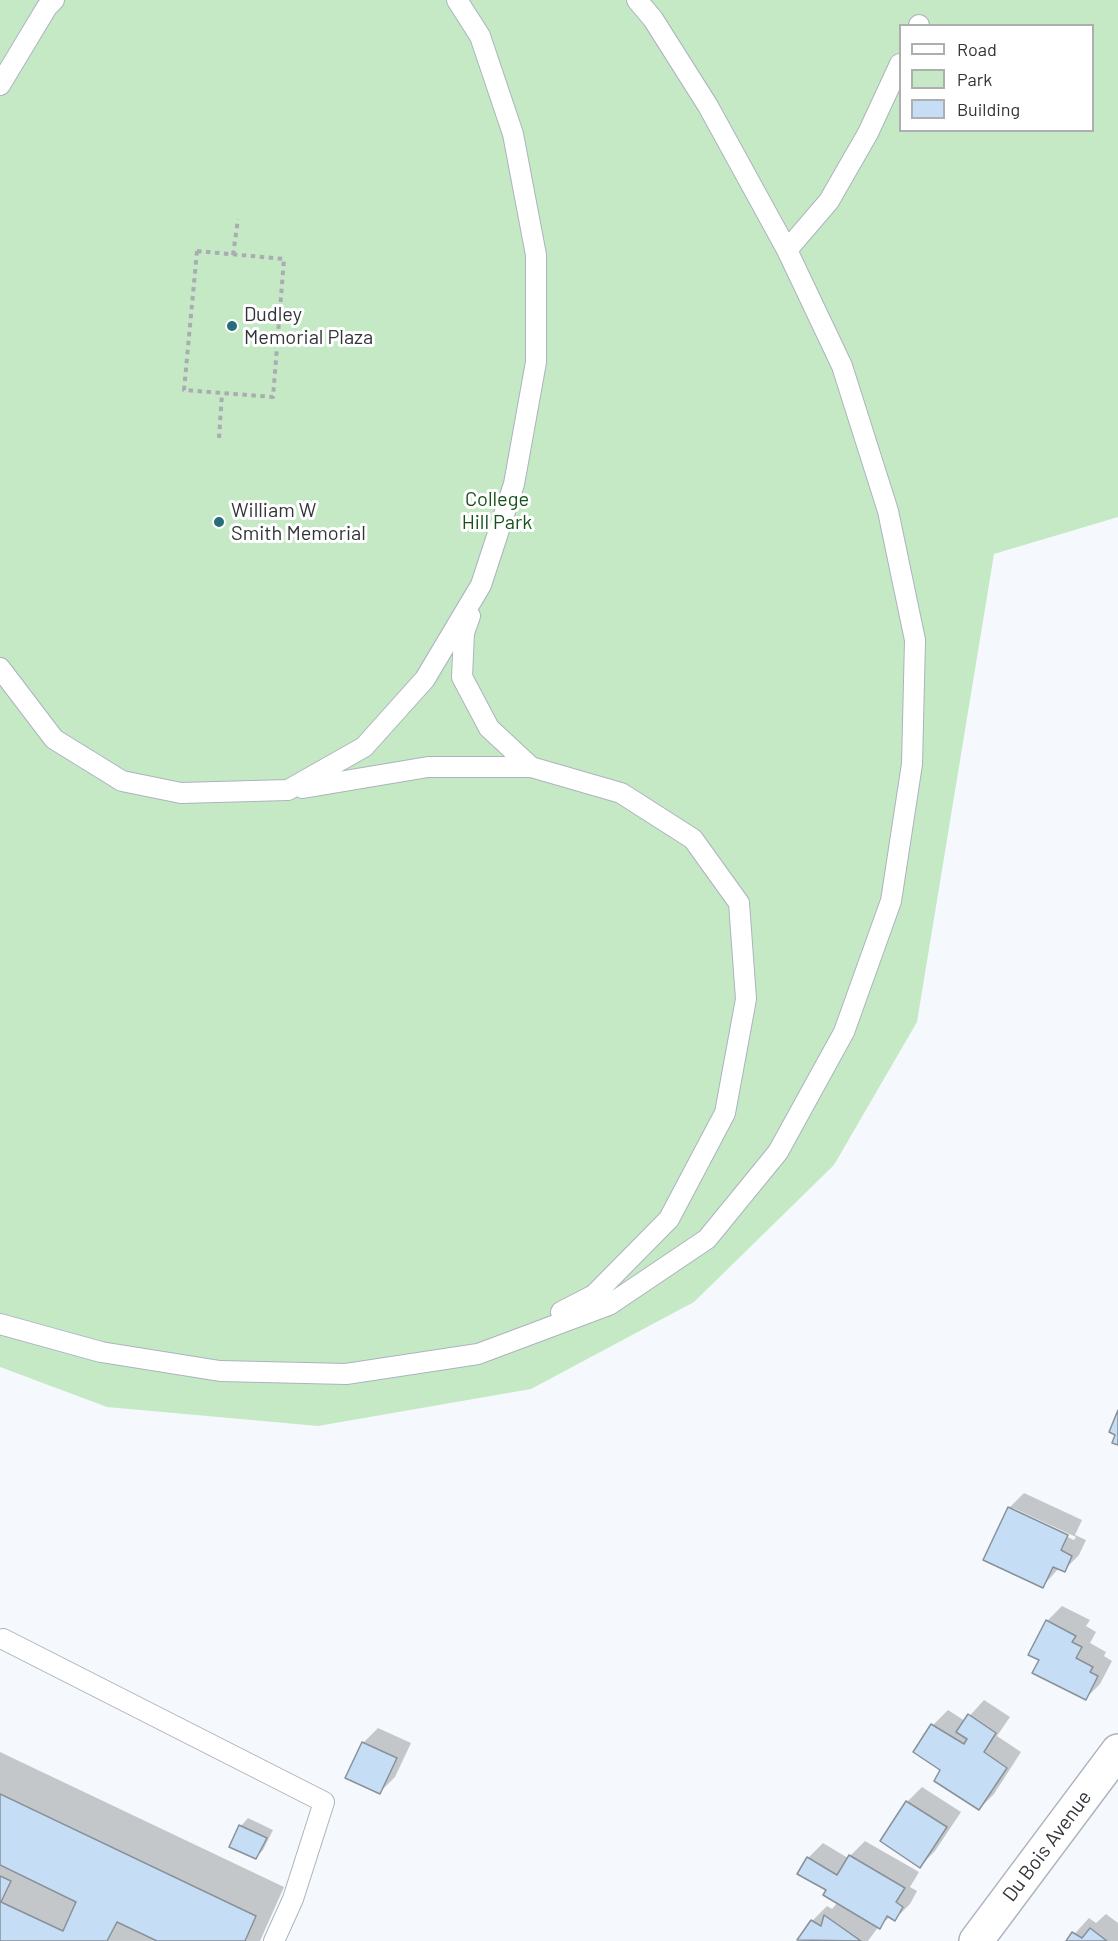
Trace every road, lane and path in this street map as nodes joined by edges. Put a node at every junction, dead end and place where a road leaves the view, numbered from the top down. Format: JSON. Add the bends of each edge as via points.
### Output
{"nodes":[{"id":1,"x":54,"y":0,"type":"edge"},
{"id":2,"x":457,"y":0,"type":"edge"},
{"id":3,"x":637,"y":0,"type":"edge"},
{"id":4,"x":899,"y":66,"type":"edge"},
{"id":5,"x":0,"y":86,"type":"edge"},
{"id":6,"x":238,"y":219,"type":"dead end"},
{"id":7,"x":786,"y":250,"type":"junction"},
{"id":8,"x":233,"y":255,"type":"junction"},
{"id":9,"x":222,"y":393,"type":"junction"},
{"id":10,"x":219,"y":438,"type":"dead end"},
{"id":11,"x":481,"y":585,"type":"junction"},
{"id":12,"x":0,"y":668,"type":"edge"},
{"id":13,"x":531,"y":767,"type":"junction"},
{"id":14,"x":288,"y":790,"type":"junction"},
{"id":15,"x":0,"y":1324,"type":"edge"},
{"id":16,"x":478,"y":1354,"type":"junction"},
{"id":17,"x":3,"y":1640,"type":"dead end"},
{"id":18,"x":1118,"y":1751,"type":"edge"},
{"id":19,"x":274,"y":1941,"type":"edge"},
{"id":20,"x":976,"y":1941,"type":"edge"}],
"edges":[{"from":1,"to":5,"type":"lane"},
{"from":2,"to":11,"type":"lane","via":[[480,36],[513,135],[536,255],[536,362],[514,484]]},
{"from":3,"to":7,"type":"lane","via":[[708,106]]},
{"from":4,"to":7,"type":"lane","via":[[868,133],[829,201]]},
{"from":6,"to":8,"type":"path"},
{"from":7,"to":16,"type":"lane","via":[[842,366],[888,511],[915,640],[912,765],[891,901],[843,1032],[778,1152],[706,1239],[609,1305]]},
{"from":8,"to":9,"type":"path","via":[[197,251],[184,390]]},
{"from":8,"to":9,"type":"path","via":[[284,258],[273,397]]},
{"from":9,"to":10,"type":"path"},
{"from":11,"to":13,"type":"lane","via":[[464,633],[462,677],[489,728]]},
{"from":11,"to":14,"type":"lane","via":[[425,679],[364,747]]},
{"from":12,"to":14,"type":"lane","via":[[54,739],[122,781],[180,794]]},
{"from":13,"to":14,"type":"lane","via":[[428,767]]},
{"from":13,"to":16,"type":"lane","via":[[621,793],[693,839],[739,903],[746,999],[724,1113],[669,1219],[594,1295]]},
{"from":15,"to":16,"type":"lane","via":[[101,1352],[220,1371],[346,1374]]},
{"from":17,"to":19,"type":"lane","via":[[324,1802],[293,1899]]},
{"from":18,"to":20,"type":"street","name":"Du Bois Avenue"}]}
